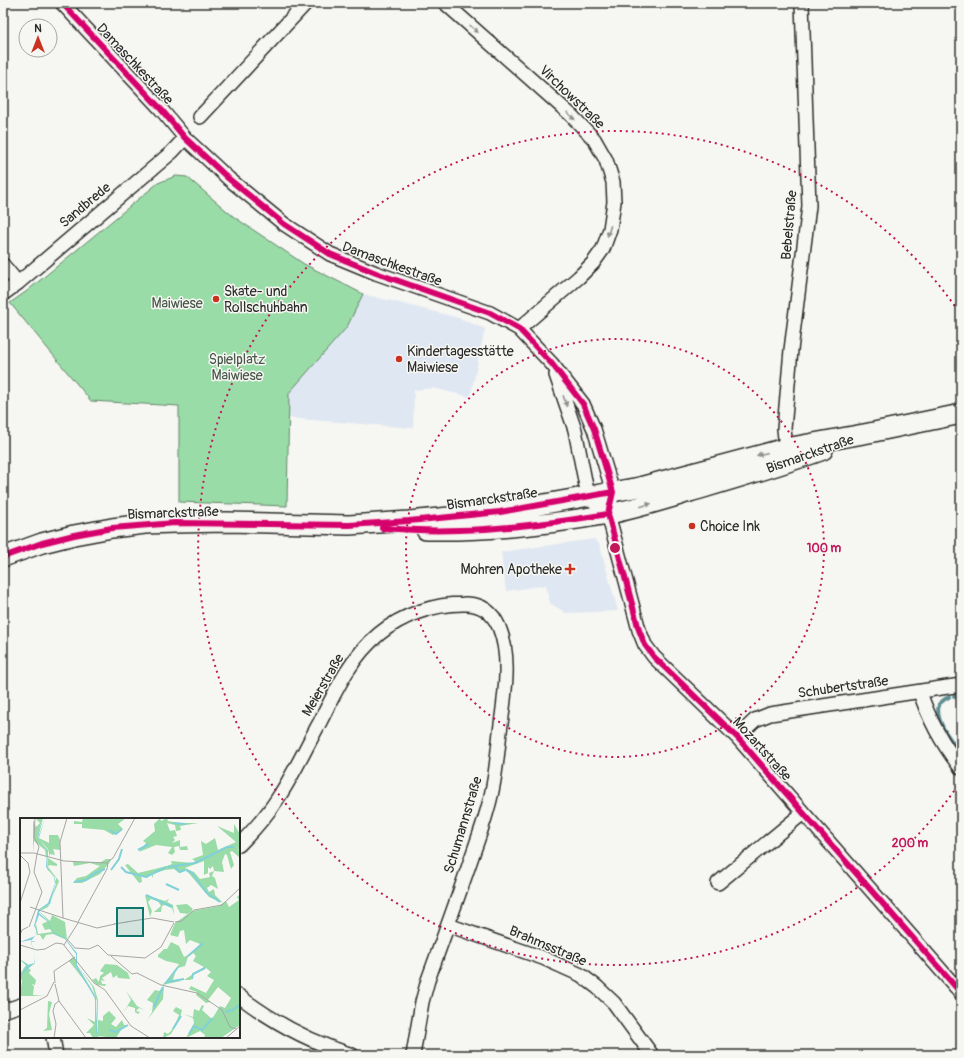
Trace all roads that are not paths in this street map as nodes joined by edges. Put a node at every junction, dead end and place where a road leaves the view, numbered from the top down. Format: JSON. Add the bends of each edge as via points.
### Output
{"nodes":[{"id":1,"x":62,"y":3,"type":"edge"},
{"id":2,"x":306,"y":3,"type":"edge"},
{"id":3,"x":445,"y":3,"type":"edge"},
{"id":4,"x":802,"y":3,"type":"edge"},
{"id":5,"x":200,"y":118,"type":"dead end"},
{"id":6,"x":185,"y":138,"type":"junction"},
{"id":7,"x":3,"y":265,"type":"edge"},
{"id":8,"x":18,"y":283,"type":"junction"},
{"id":9,"x":3,"y":294,"type":"edge"},
{"id":10,"x":519,"y":329,"type":"junction"},
{"id":11,"x":552,"y":364,"type":"junction"},
{"id":12,"x":961,"y":414,"type":"edge"},
{"id":13,"x":869,"y":433,"type":"junction"},
{"id":14,"x":786,"y":448,"type":"junction"},
{"id":15,"x":613,"y":492,"type":"junction"},
{"id":16,"x":588,"y":496,"type":"junction"},
{"id":17,"x":608,"y":514,"type":"junction"},
{"id":18,"x":349,"y":525,"type":"junction"},
{"id":19,"x":3,"y":557,"type":"edge"},
{"id":20,"x":481,"y":606,"type":"joint"},
{"id":21,"x":961,"y":685,"type":"edge"},
{"id":22,"x":920,"y":692,"type":"junction"},
{"id":23,"x":737,"y":737,"type":"junction"},
{"id":24,"x":961,"y":768,"type":"edge"},
{"id":25,"x":803,"y":813,"type":"junction"},
{"id":26,"x":240,"y":844,"type":"edge"},
{"id":27,"x":718,"y":882,"type":"dead end"},
{"id":28,"x":448,"y":924,"type":"junction"},
{"id":29,"x":961,"y":993,"type":"edge"},
{"id":30,"x":240,"y":997,"type":"edge"},
{"id":31,"x":20,"y":1005,"type":"edge"},
{"id":32,"x":3,"y":1011,"type":"edge"},
{"id":33,"x":53,"y":1038,"type":"edge"},
{"id":34,"x":56,"y":1055,"type":"edge"},
{"id":35,"x":352,"y":1055,"type":"edge"},
{"id":36,"x":413,"y":1055,"type":"edge"},
{"id":37,"x":652,"y":1055,"type":"edge"}],
"edges":[{"from":1,"to":6,"type":"street","name":"Damaschkestraße"},
{"from":2,"to":5,"type":"street"},
{"from":3,"to":10,"type":"street","name":"Virchowstraße","one_way":true,"via":[[571,115],[594,139],[606,160],[614,182],[610,229],[603,249],[580,277]]},
{"from":4,"to":14,"type":"street","name":"Bebelstraße","via":[[809,206],[790,358],[784,429]]},
{"from":6,"to":8,"type":"street","name":"Sandbrede","via":[[172,152]]},
{"from":6,"to":10,"type":"street","name":"Damaschkestraße","via":[[229,179],[284,224],[330,254],[376,274],[490,313]]},
{"from":7,"to":8,"type":"street"},
{"from":8,"to":9,"type":"street","name":"Sandbrede"},
{"from":10,"to":11,"type":"street","name":"Damaschkestraße"},
{"from":11,"to":15,"type":"street","name":"Damaschkestraße","via":[[583,404],[594,428]]},
{"from":11,"to":16,"type":"street","name":"Damaschkestraße","one_way":true,"via":[[575,430]]},
{"from":12,"to":13,"type":"main road","name":"Bismarckstraße"},
{"from":13,"to":14,"type":"main road","name":"Bismarckstraße"},
{"from":17,"to":13,"type":"main road","name":"Bismarckstraße","one_way":true,"via":[[788,463]]},
{"from":14,"to":15,"type":"main road","name":"Bismarckstraße","one_way":true},
{"from":15,"to":16,"type":"main road","name":"Bismarckstraße"},
{"from":15,"to":17,"type":"street","name":"Mozartstraße"},
{"from":16,"to":17,"type":"street"},
{"from":16,"to":18,"type":"main road","name":"Bismarckstraße","via":[[500,512]]},
{"from":17,"to":18,"type":"main road","name":"Bismarckstraße","via":[[502,528],[458,530]]},
{"from":17,"to":23,"type":"street","name":"Mozartstraße","via":[[645,645],[672,676]]},
{"from":18,"to":19,"type":"main road","name":"Bismarckstraße","via":[[227,522],[145,524],[74,535]]},
{"from":20,"to":26,"type":"street","name":"Meierstraße","via":[[455,604],[413,613],[378,635],[355,660],[338,687],[277,799]]},
{"from":20,"to":28,"type":"street","name":"Schumannstraße","via":[[498,625],[506,664],[505,687],[495,779],[488,810]]},
{"from":21,"to":22,"type":"street","name":"Schubertstraße"},
{"from":22,"to":23,"type":"street","name":"Schubertstraße","via":[[770,714],[754,720]]},
{"from":22,"to":24,"type":"street","via":[[933,725]]},
{"from":23,"to":25,"type":"street","name":"Mozartstraße"},
{"from":25,"to":27,"type":"street"},
{"from":25,"to":29,"type":"street","name":"Mozartstraße"},
{"from":28,"to":36,"type":"street","name":"Schumannstraße","via":[[422,1002]]},
{"from":28,"to":37,"type":"street","name":"Brahmsstraße","via":[[543,958],[581,975],[614,1003]]},
{"from":30,"to":35,"type":"street","via":[[285,1027]]},
{"from":31,"to":32,"type":"street"},
{"from":33,"to":34,"type":"street"}]}
